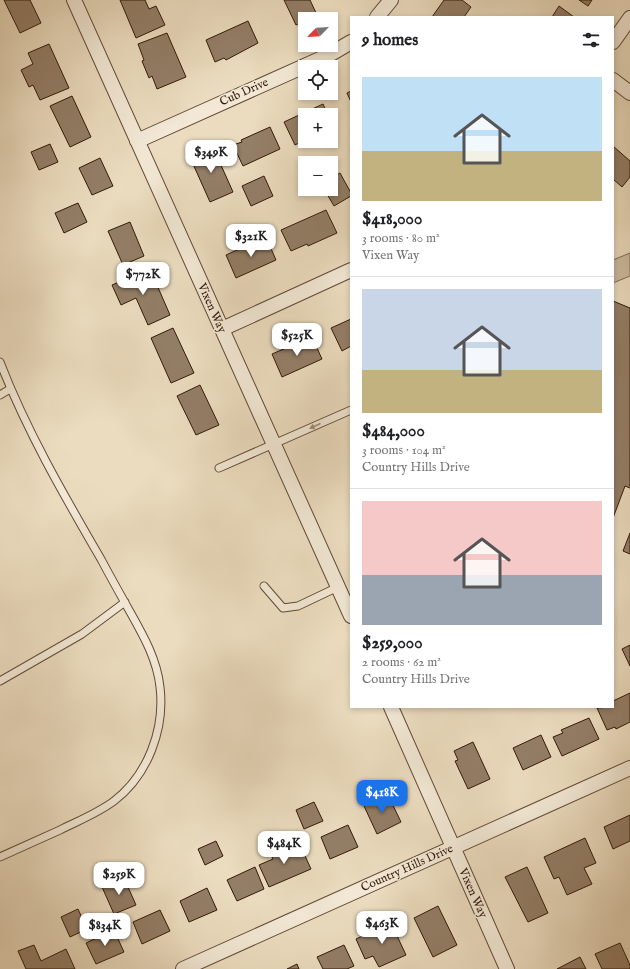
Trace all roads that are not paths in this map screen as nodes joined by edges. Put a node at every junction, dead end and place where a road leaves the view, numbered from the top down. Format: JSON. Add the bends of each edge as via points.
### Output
{"nodes":[{"id":1,"x":74,"y":0,"type":"edge"},
{"id":2,"x":630,"y":18,"type":"edge"},
{"id":3,"x":614,"y":41,"type":"edge"},
{"id":4,"x":350,"y":43,"type":"edge"},
{"id":5,"x":614,"y":81,"type":"edge"},
{"id":6,"x":630,"y":93,"type":"edge"},
{"id":7,"x":137,"y":140,"type":"junction"},
{"id":8,"x":350,"y":270,"type":"edge"},
{"id":9,"x":222,"y":329,"type":"junction"},
{"id":10,"x":0,"y":362,"type":"edge"},
{"id":11,"x":10,"y":389,"type":"junction"},
{"id":12,"x":0,"y":395,"type":"edge"},
{"id":13,"x":350,"y":410,"type":"edge"},
{"id":14,"x":274,"y":444,"type":"junction"},
{"id":15,"x":219,"y":468,"type":"dead end"},
{"id":16,"x":264,"y":586,"type":"dead end"},
{"id":17,"x":338,"y":587,"type":"junction"},
{"id":18,"x":125,"y":602,"type":"junction"},
{"id":19,"x":350,"y":614,"type":"edge"},
{"id":20,"x":0,"y":681,"type":"edge"},
{"id":21,"x":391,"y":708,"type":"edge"},
{"id":22,"x":630,"y":768,"type":"edge"},
{"id":23,"x":453,"y":847,"type":"junction"},
{"id":24,"x":0,"y":857,"type":"edge"},
{"id":25,"x":183,"y":969,"type":"edge"},
{"id":26,"x":507,"y":969,"type":"edge"}],
"edges":[{"from":1,"to":7,"type":"street","name":"Vixen Way"},
{"from":2,"to":3,"type":"street"},
{"from":4,"to":7,"type":"street","name":"Cub Drive","via":[[329,55]]},
{"from":5,"to":6,"type":"street"},
{"from":7,"to":9,"type":"street","name":"Vixen Way"},
{"from":8,"to":9,"type":"street"},
{"from":9,"to":14,"type":"street","name":"Vixen Way"},
{"from":10,"to":11,"type":"lane"},
{"from":11,"to":12,"type":"lane"},
{"from":11,"to":18,"type":"lane","via":[[64,494]]},
{"from":13,"to":14,"type":"lane","one_way":true},
{"from":14,"to":15,"type":"lane"},
{"from":14,"to":17,"type":"street","name":"Vixen Way"},
{"from":16,"to":17,"type":"lane","via":[[283,608],[298,606]]},
{"from":17,"to":19,"type":"street","name":"Vixen Way"},
{"from":18,"to":20,"type":"lane","via":[[82,634]]},
{"from":18,"to":24,"type":"lane","via":[[155,661],[160,688],[160,716],[151,754],[132,784],[115,800],[94,814]]},
{"from":21,"to":23,"type":"street","name":"Vixen Way"},
{"from":22,"to":23,"type":"street","name":"Country Hills Drive"},
{"from":23,"to":25,"type":"street","name":"Country Hills Drive"},
{"from":23,"to":26,"type":"street","name":"Vixen Way"}]}
